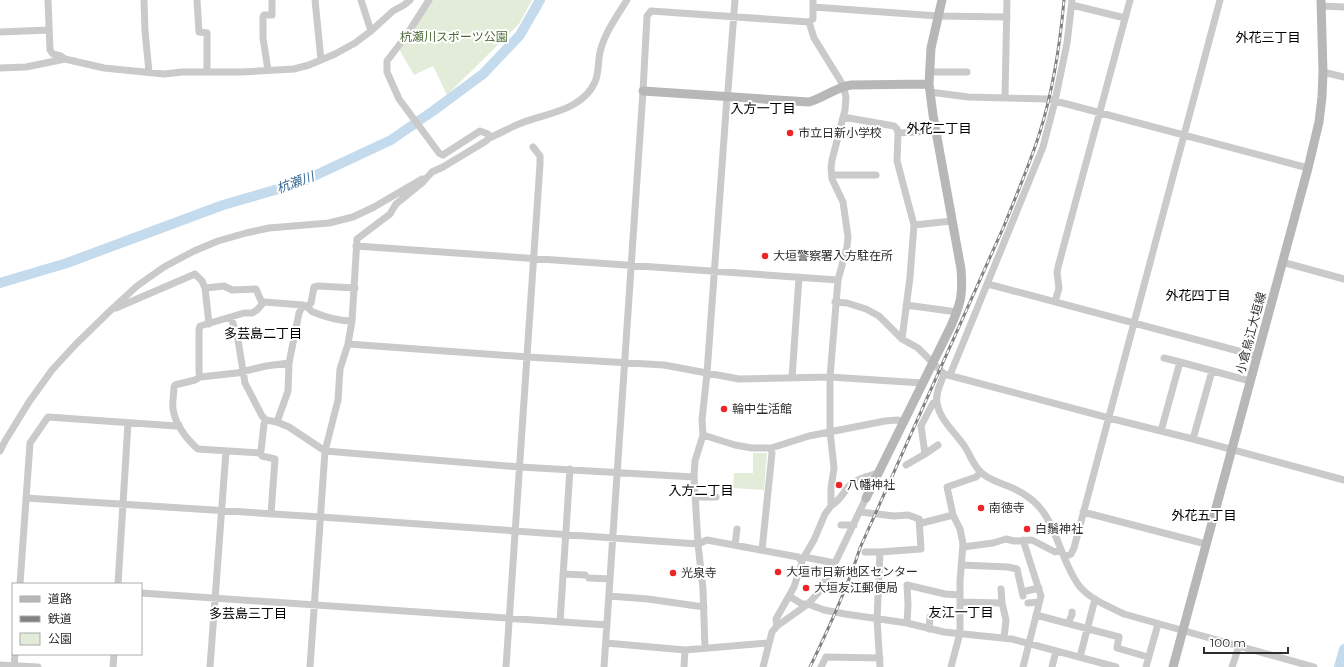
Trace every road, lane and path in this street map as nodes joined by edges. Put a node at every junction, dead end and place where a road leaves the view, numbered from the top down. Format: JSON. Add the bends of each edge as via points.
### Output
{"nodes":[{"id":1,"x":48,"y":0,"type":"edge"},
{"id":2,"x":144,"y":0,"type":"edge"},
{"id":3,"x":197,"y":0,"type":"edge"},
{"id":4,"x":272,"y":0,"type":"edge"},
{"id":5,"x":315,"y":0,"type":"edge"},
{"id":6,"x":361,"y":0,"type":"edge"},
{"id":7,"x":410,"y":0,"type":"edge"},
{"id":8,"x":429,"y":0,"type":"edge"},
{"id":9,"x":627,"y":0,"type":"edge"},
{"id":10,"x":735,"y":0,"type":"edge"},
{"id":11,"x":942,"y":0,"type":"edge"},
{"id":12,"x":1007,"y":0,"type":"edge"},
{"id":13,"x":1130,"y":0,"type":"edge"},
{"id":14,"x":1220,"y":0,"type":"edge"},
{"id":15,"x":1072,"y":3,"type":"edge"},
{"id":16,"x":1321,"y":3,"type":"edge"},
{"id":17,"x":813,"y":4,"type":"edge"},
{"id":18,"x":1344,"y":7,"type":"edge"},
{"id":19,"x":938,"y":16,"type":"junction"},
{"id":20,"x":734,"y":17,"type":"junction"},
{"id":21,"x":1007,"y":17,"type":"junction"},
{"id":22,"x":1125,"y":18,"type":"junction"},
{"id":23,"x":809,"y":22,"type":"junction"},
{"id":24,"x":49,"y":30,"type":"junction"},
{"id":25,"x":371,"y":31,"type":"junction"},
{"id":26,"x":0,"y":32,"type":"edge"},
{"id":27,"x":65,"y":59,"type":"junction"},
{"id":28,"x":321,"y":60,"type":"junction"},
{"id":29,"x":0,"y":68,"type":"edge"},
{"id":30,"x":268,"y":70,"type":"junction"},
{"id":31,"x":149,"y":72,"type":"junction"},
{"id":32,"x":207,"y":72,"type":"junction"},
{"id":33,"x":929,"y":72,"type":"junction"},
{"id":34,"x":967,"y":72,"type":"dead end"},
{"id":35,"x":1323,"y":72,"type":"junction"},
{"id":36,"x":1344,"y":77,"type":"edge"},
{"id":37,"x":843,"y":86,"type":"junction"},
{"id":38,"x":929,"y":88,"type":"junction"},
{"id":39,"x":643,"y":91,"type":"junction"},
{"id":40,"x":727,"y":97,"type":"junction"},
{"id":41,"x":1005,"y":98,"type":"junction"},
{"id":42,"x":1055,"y":101,"type":"junction"},
{"id":43,"x":1100,"y":113,"type":"junction"},
{"id":44,"x":843,"y":117,"type":"junction"},
{"id":45,"x":936,"y":131,"type":"junction"},
{"id":46,"x":898,"y":133,"type":"junction"},
{"id":47,"x":1185,"y":135,"type":"junction"},
{"id":48,"x":489,"y":138,"type":"junction"},
{"id":49,"x":533,"y":147,"type":"dead end"},
{"id":50,"x":1308,"y":168,"type":"junction"},
{"id":51,"x":832,"y":175,"type":"junction"},
{"id":52,"x":876,"y":175,"type":"dead end"},
{"id":53,"x":427,"y":176,"type":"junction"},
{"id":54,"x":952,"y":221,"type":"junction"},
{"id":55,"x":914,"y":225,"type":"junction"},
{"id":56,"x":356,"y":246,"type":"junction"},
{"id":57,"x":533,"y":258,"type":"junction"},
{"id":58,"x":1282,"y":262,"type":"junction"},
{"id":59,"x":631,"y":265,"type":"junction"},
{"id":60,"x":714,"y":270,"type":"junction"},
{"id":61,"x":799,"y":277,"type":"junction"},
{"id":62,"x":1344,"y":279,"type":"edge"},
{"id":63,"x":838,"y":280,"type":"junction"},
{"id":64,"x":988,"y":284,"type":"junction"},
{"id":65,"x":204,"y":288,"type":"junction"},
{"id":66,"x":355,"y":288,"type":"junction"},
{"id":67,"x":835,"y":302,"type":"junction"},
{"id":68,"x":1055,"y":302,"type":"junction"},
{"id":69,"x":262,"y":303,"type":"junction"},
{"id":70,"x":906,"y":305,"type":"junction"},
{"id":71,"x":306,"y":306,"type":"junction"},
{"id":72,"x":112,"y":309,"type":"junction"},
{"id":73,"x":957,"y":312,"type":"junction"},
{"id":74,"x":231,"y":317,"type":"junction"},
{"id":75,"x":352,"y":321,"type":"junction"},
{"id":76,"x":1134,"y":323,"type":"junction"},
{"id":77,"x":209,"y":324,"type":"junction"},
{"id":78,"x":902,"y":339,"type":"junction"},
{"id":79,"x":348,"y":344,"type":"junction"},
{"id":80,"x":1257,"y":356,"type":"junction"},
{"id":81,"x":528,"y":357,"type":"junction"},
{"id":82,"x":1164,"y":358,"type":"dead end"},
{"id":83,"x":1180,"y":362,"type":"junction"},
{"id":84,"x":289,"y":363,"type":"junction"},
{"id":85,"x":625,"y":363,"type":"junction"},
{"id":86,"x":932,"y":363,"type":"junction"},
{"id":87,"x":243,"y":371,"type":"junction"},
{"id":88,"x":1212,"y":371,"type":"junction"},
{"id":89,"x":708,"y":372,"type":"junction"},
{"id":90,"x":947,"y":374,"type":"junction"},
{"id":91,"x":200,"y":377,"type":"junction"},
{"id":92,"x":830,"y":377,"type":"junction"},
{"id":93,"x":792,"y":378,"type":"junction"},
{"id":94,"x":1250,"y":381,"type":"junction"},
{"id":95,"x":922,"y":383,"type":"junction"},
{"id":96,"x":936,"y":403,"type":"junction"},
{"id":97,"x":1108,"y":418,"type":"junction"},
{"id":98,"x":266,"y":420,"type":"junction"},
{"id":99,"x":903,"y":421,"type":"junction"},
{"id":100,"x":128,"y":422,"type":"junction"},
{"id":101,"x":277,"y":422,"type":"junction"},
{"id":102,"x":179,"y":425,"type":"junction"},
{"id":103,"x":830,"y":431,"type":"junction"},
{"id":104,"x":1161,"y":431,"type":"junction"},
{"id":105,"x":703,"y":434,"type":"junction"},
{"id":106,"x":1193,"y":439,"type":"junction"},
{"id":107,"x":938,"y":445,"type":"dead end"},
{"id":108,"x":771,"y":448,"type":"junction"},
{"id":109,"x":1232,"y":450,"type":"junction"},
{"id":110,"x":0,"y":451,"type":"edge"},
{"id":111,"x":226,"y":451,"type":"junction"},
{"id":112,"x":325,"y":452,"type":"junction"},
{"id":113,"x":260,"y":453,"type":"junction"},
{"id":114,"x":925,"y":454,"type":"junction"},
{"id":115,"x":906,"y":465,"type":"dead end"},
{"id":116,"x":520,"y":467,"type":"junction"},
{"id":117,"x":570,"y":469,"type":"junction"},
{"id":118,"x":618,"y":472,"type":"junction"},
{"id":119,"x":981,"y":472,"type":"junction"},
{"id":120,"x":878,"y":473,"type":"junction"},
{"id":121,"x":694,"y":477,"type":"junction"},
{"id":122,"x":1344,"y":480,"type":"edge"},
{"id":123,"x":695,"y":497,"type":"junction"},
{"id":124,"x":716,"y":497,"type":"dead end"},
{"id":125,"x":26,"y":498,"type":"junction"},
{"id":126,"x":866,"y":498,"type":"joint"},
{"id":127,"x":124,"y":504,"type":"junction"},
{"id":128,"x":831,"y":506,"type":"junction"},
{"id":129,"x":221,"y":510,"type":"junction"},
{"id":130,"x":860,"y":512,"type":"junction"},
{"id":131,"x":1083,"y":512,"type":"junction"},
{"id":132,"x":271,"y":514,"type":"junction"},
{"id":133,"x":953,"y":515,"type":"junction"},
{"id":134,"x":321,"y":517,"type":"junction"},
{"id":135,"x":919,"y":519,"type":"junction"},
{"id":136,"x":841,"y":525,"type":"dead end"},
{"id":137,"x":854,"y":525,"type":"junction"},
{"id":138,"x":737,"y":529,"type":"dead end"},
{"id":139,"x":516,"y":532,"type":"junction"},
{"id":140,"x":566,"y":535,"type":"junction"},
{"id":141,"x":613,"y":537,"type":"junction"},
{"id":142,"x":1023,"y":540,"type":"junction"},
{"id":143,"x":698,"y":544,"type":"junction"},
{"id":144,"x":1206,"y":544,"type":"junction"},
{"id":145,"x":735,"y":545,"type":"junction"},
{"id":146,"x":963,"y":547,"type":"junction"},
{"id":147,"x":762,"y":550,"type":"junction"},
{"id":148,"x":1061,"y":550,"type":"junction"},
{"id":149,"x":865,"y":552,"type":"dead end"},
{"id":150,"x":880,"y":552,"type":"junction"},
{"id":151,"x":802,"y":558,"type":"junction"},
{"id":152,"x":1064,"y":558,"type":"junction"},
{"id":153,"x":835,"y":563,"type":"junction"},
{"id":154,"x":961,"y":566,"type":"junction"},
{"id":155,"x":563,"y":574,"type":"junction"},
{"id":156,"x":610,"y":578,"type":"junction"},
{"id":157,"x":20,"y":583,"type":"edge"},
{"id":158,"x":118,"y":583,"type":"edge"},
{"id":159,"x":1039,"y":588,"type":"junction"},
{"id":160,"x":1001,"y":589,"type":"dead end"},
{"id":161,"x":142,"y":593,"type":"edge"},
{"id":162,"x":960,"y":595,"type":"junction"},
{"id":163,"x":609,"y":596,"type":"junction"},
{"id":164,"x":789,"y":596,"type":"junction"},
{"id":165,"x":215,"y":598,"type":"junction"},
{"id":166,"x":1096,"y":599,"type":"junction"},
{"id":167,"x":960,"y":602,"type":"junction"},
{"id":168,"x":1040,"y":602,"type":"junction"},
{"id":169,"x":1002,"y":603,"type":"junction"},
{"id":170,"x":1028,"y":603,"type":"dead end"},
{"id":171,"x":314,"y":604,"type":"junction"},
{"id":172,"x":808,"y":604,"type":"junction"},
{"id":173,"x":704,"y":607,"type":"junction"},
{"id":174,"x":1072,"y":612,"type":"dead end"},
{"id":175,"x":1036,"y":615,"type":"junction"},
{"id":176,"x":930,"y":617,"type":"dead end"},
{"id":177,"x":509,"y":619,"type":"junction"},
{"id":178,"x":877,"y":619,"type":"junction"},
{"id":179,"x":560,"y":622,"type":"junction"},
{"id":180,"x":907,"y":622,"type":"junction"},
{"id":181,"x":1068,"y":623,"type":"junction"},
{"id":182,"x":1158,"y":624,"type":"junction"},
{"id":183,"x":607,"y":625,"type":"junction"},
{"id":184,"x":777,"y":626,"type":"junction"},
{"id":185,"x":1087,"y":628,"type":"junction"},
{"id":186,"x":929,"y":629,"type":"junction"},
{"id":187,"x":1183,"y":630,"type":"junction"},
{"id":188,"x":960,"y":633,"type":"junction"},
{"id":189,"x":1004,"y":638,"type":"junction"},
{"id":190,"x":768,"y":642,"type":"junction"},
{"id":191,"x":606,"y":643,"type":"junction"},
{"id":192,"x":1029,"y":644,"type":"junction"},
{"id":193,"x":1239,"y":646,"type":"junction"},
{"id":194,"x":705,"y":648,"type":"junction"},
{"id":195,"x":685,"y":650,"type":"junction"},
{"id":196,"x":1056,"y":651,"type":"junction"},
{"id":197,"x":15,"y":655,"type":"edge"},
{"id":198,"x":114,"y":655,"type":"edge"},
{"id":199,"x":1080,"y":657,"type":"junction"},
{"id":200,"x":1148,"y":657,"type":"junction"},
{"id":201,"x":880,"y":658,"type":"junction"},
{"id":202,"x":0,"y":665,"type":"edge"},
{"id":203,"x":14,"y":666,"type":"edge"},
{"id":204,"x":38,"y":667,"type":"edge"},
{"id":205,"x":113,"y":667,"type":"edge"},
{"id":206,"x":210,"y":667,"type":"edge"},
{"id":207,"x":310,"y":667,"type":"edge"},
{"id":208,"x":506,"y":667,"type":"edge"},
{"id":209,"x":604,"y":667,"type":"edge"},
{"id":210,"x":684,"y":667,"type":"edge"},
{"id":211,"x":763,"y":667,"type":"edge"},
{"id":212,"x":821,"y":667,"type":"edge"},
{"id":213,"x":880,"y":667,"type":"edge"},
{"id":214,"x":951,"y":667,"type":"edge"},
{"id":215,"x":1023,"y":667,"type":"edge"},
{"id":216,"x":1052,"y":667,"type":"edge"},
{"id":217,"x":1116,"y":667,"type":"edge"},
{"id":218,"x":1146,"y":667,"type":"edge"},
{"id":219,"x":1173,"y":667,"type":"edge"},
{"id":220,"x":1232,"y":667,"type":"edge"},
{"id":221,"x":1314,"y":667,"type":"edge"}],
"edges":[{"from":1,"to":24,"type":"street"},
{"from":2,"to":31,"type":"street"},
{"from":3,"to":32,"type":"street","via":[[199,32],[207,33]]},
{"from":4,"to":30,"type":"street","via":[[272,14],[263,17]]},
{"from":5,"to":28,"type":"street"},
{"from":6,"to":25,"type":"street"},
{"from":7,"to":25,"type":"street"},
{"from":8,"to":48,"type":"street","via":[[387,61],[388,72],[399,99],[443,155],[480,131],[488,134]]},
{"from":9,"to":48,"type":"street","via":[[605,38],[595,81],[588,93],[567,109],[518,124]]},
{"from":10,"to":20,"type":"street"},
{"from":11,"to":19,"type":"street"},
{"from":12,"to":21,"type":"street"},
{"from":13,"to":22,"type":"street"},
{"from":14,"to":47,"type":"street"},
{"from":15,"to":22,"type":"street"},
{"from":15,"to":42,"type":"street"},
{"from":16,"to":18,"type":"street"},
{"from":16,"to":35,"type":"street","name":"小倉烏江大垣線"},
{"from":17,"to":19,"type":"street"},
{"from":17,"to":23,"type":"street","via":[[813,19]]},
{"from":19,"to":21,"type":"street"},
{"from":19,"to":33,"type":"street"},
{"from":20,"to":23,"type":"street"},
{"from":20,"to":39,"type":"street","via":[[651,11],[647,16]]},
{"from":20,"to":40,"type":"street"},
{"from":21,"to":41,"type":"street"},
{"from":22,"to":43,"type":"street"},
{"from":23,"to":37,"type":"street","via":[[814,38]]},
{"from":24,"to":26,"type":"street"},
{"from":24,"to":27,"type":"street","via":[[51,52]]},
{"from":25,"to":28,"type":"street"},
{"from":27,"to":29,"type":"street","via":[[26,67]]},
{"from":27,"to":31,"type":"street","via":[[104,68]]},
{"from":28,"to":30,"type":"street","via":[[294,69]]},
{"from":30,"to":32,"type":"street"},
{"from":31,"to":32,"type":"street"},
{"from":33,"to":34,"type":"street"},
{"from":33,"to":38,"type":"street"},
{"from":35,"to":36,"type":"street"},
{"from":35,"to":50,"type":"street","name":"小倉烏江大垣線","via":[[1319,122]]},
{"from":37,"to":38,"type":"street"},
{"from":37,"to":40,"type":"street","via":[[809,102]]},
{"from":37,"to":44,"type":"street","via":[[846,97]]},
{"from":38,"to":41,"type":"street","via":[[968,97]]},
{"from":38,"to":45,"type":"street"},
{"from":39,"to":40,"type":"street"},
{"from":39,"to":59,"type":"street"},
{"from":40,"to":60,"type":"street"},
{"from":41,"to":42,"type":"street"},
{"from":42,"to":43,"type":"street"},
{"from":42,"to":64,"type":"street","via":[[1043,147]]},
{"from":43,"to":47,"type":"street"},
{"from":43,"to":68,"type":"street","via":[[1058,268],[1059,288]]},
{"from":44,"to":46,"type":"street","via":[[894,126]]},
{"from":44,"to":51,"type":"street","via":[[832,160]]},
{"from":45,"to":46,"type":"street"},
{"from":45,"to":54,"type":"street"},
{"from":46,"to":55,"type":"street","via":[[897,161]]},
{"from":47,"to":50,"type":"street"},
{"from":47,"to":76,"type":"street"},
{"from":48,"to":53,"type":"street"},
{"from":49,"to":57,"type":"street","via":[[540,156],[540,164]]},
{"from":50,"to":58,"type":"street","name":"小倉烏江大垣線"},
{"from":51,"to":52,"type":"street"},
{"from":51,"to":63,"type":"street","via":[[843,202],[848,237]]},
{"from":53,"to":56,"type":"street","via":[[396,204],[390,214],[357,239]]},
{"from":53,"to":72,"type":"street","via":[[353,217],[329,223],[269,228],[218,241],[194,251],[164,267],[137,286]]},
{"from":54,"to":55,"type":"street"},
{"from":54,"to":73,"type":"street","via":[[962,287]]},
{"from":55,"to":70,"type":"street"},
{"from":56,"to":57,"type":"street"},
{"from":56,"to":66,"type":"street"},
{"from":57,"to":59,"type":"street"},
{"from":57,"to":81,"type":"street"},
{"from":58,"to":62,"type":"street"},
{"from":58,"to":80,"type":"street","name":"小倉烏江大垣線"},
{"from":59,"to":60,"type":"street"},
{"from":59,"to":85,"type":"street"},
{"from":60,"to":61,"type":"street"},
{"from":60,"to":89,"type":"street"},
{"from":61,"to":63,"type":"street"},
{"from":61,"to":93,"type":"street"},
{"from":63,"to":67,"type":"street"},
{"from":64,"to":68,"type":"street"},
{"from":64,"to":90,"type":"street"},
{"from":65,"to":69,"type":"street","via":[[224,286],[232,290],[256,289]]},
{"from":65,"to":72,"type":"street","via":[[202,281],[195,274]]},
{"from":65,"to":77,"type":"street"},
{"from":66,"to":71,"type":"street","via":[[314,287],[311,303]]},
{"from":66,"to":75,"type":"street"},
{"from":67,"to":78,"type":"street","via":[[872,312]]},
{"from":67,"to":92,"type":"street"},
{"from":68,"to":76,"type":"street"},
{"from":69,"to":71,"type":"street","via":[[277,302]]},
{"from":69,"to":74,"type":"street","via":[[252,313]]},
{"from":70,"to":73,"type":"street"},
{"from":70,"to":78,"type":"street"},
{"from":71,"to":75,"type":"street","via":[[311,311],[323,315]]},
{"from":71,"to":84,"type":"street","via":[[299,313]]},
{"from":72,"to":110,"type":"street","via":[[52,370],[29,402]]},
{"from":73,"to":86,"type":"street"},
{"from":74,"to":77,"type":"street"},
{"from":74,"to":87,"type":"street"},
{"from":75,"to":79,"type":"street"},
{"from":76,"to":80,"type":"street"},
{"from":76,"to":97,"type":"street"},
{"from":77,"to":91,"type":"street","via":[[200,326],[199,330]]},
{"from":78,"to":86,"type":"street","via":[[918,348]]},
{"from":79,"to":81,"type":"street"},
{"from":79,"to":112,"type":"street","via":[[340,369],[338,400]]},
{"from":80,"to":94,"type":"street","name":"小倉烏江大垣線"},
{"from":81,"to":85,"type":"street"},
{"from":81,"to":116,"type":"street"},
{"from":82,"to":83,"type":"street"},
{"from":83,"to":88,"type":"street"},
{"from":83,"to":104,"type":"street"},
{"from":84,"to":87,"type":"street"},
{"from":84,"to":101,"type":"street","via":[[288,391]]},
{"from":85,"to":89,"type":"street","via":[[664,365]]},
{"from":85,"to":118,"type":"street"},
{"from":86,"to":90,"type":"street"},
{"from":86,"to":95,"type":"street"},
{"from":87,"to":91,"type":"street","via":[[237,374]]},
{"from":87,"to":98,"type":"street","via":[[245,383]]},
{"from":88,"to":94,"type":"street"},
{"from":88,"to":106,"type":"street"},
{"from":89,"to":93,"type":"street","via":[[738,379]]},
{"from":89,"to":105,"type":"street","via":[[702,420]]},
{"from":90,"to":96,"type":"street","via":[[938,390]]},
{"from":90,"to":97,"type":"street"},
{"from":91,"to":102,"type":"street","via":[[174,387],[173,409]]},
{"from":92,"to":93,"type":"street"},
{"from":92,"to":95,"type":"street"},
{"from":92,"to":103,"type":"street"},
{"from":94,"to":109,"type":"street","name":"小倉烏江大垣線"},
{"from":95,"to":99,"type":"street"},
{"from":96,"to":114,"type":"street","via":[[933,403],[921,426]]},
{"from":96,"to":119,"type":"street","via":[[953,433]]},
{"from":97,"to":104,"type":"street"},
{"from":97,"to":131,"type":"street"},
{"from":98,"to":101,"type":"street"},
{"from":98,"to":113,"type":"street"},
{"from":99,"to":103,"type":"street","via":[[885,421]]},
{"from":99,"to":120,"type":"street"},
{"from":100,"to":102,"type":"street"},
{"from":100,"to":125,"type":"street","via":[[48,417],[30,443]]},
{"from":100,"to":127,"type":"street"},
{"from":101,"to":112,"type":"street","via":[[289,427]]},
{"from":102,"to":111,"type":"street","via":[[198,449]]},
{"from":103,"to":108,"type":"street"},
{"from":103,"to":128,"type":"street","via":[[834,468]]},
{"from":104,"to":106,"type":"street"},
{"from":105,"to":108,"type":"street","via":[[740,446]]},
{"from":105,"to":121,"type":"street","via":[[695,461]]},
{"from":106,"to":109,"type":"street"},
{"from":107,"to":114,"type":"street"},
{"from":108,"to":147,"type":"street"},
{"from":109,"to":122,"type":"street"},
{"from":109,"to":144,"type":"street","name":"小倉烏江大垣線"},
{"from":111,"to":113,"type":"street"},
{"from":111,"to":129,"type":"street"},
{"from":112,"to":116,"type":"street"},
{"from":112,"to":134,"type":"street"},
{"from":113,"to":132,"type":"street","via":[[262,456],[275,459]]},
{"from":114,"to":115,"type":"street"},
{"from":116,"to":117,"type":"street"},
{"from":116,"to":139,"type":"street"},
{"from":117,"to":118,"type":"street"},
{"from":117,"to":140,"type":"street"},
{"from":118,"to":121,"type":"street"},
{"from":118,"to":141,"type":"street"},
{"from":119,"to":133,"type":"street","via":[[976,477],[947,487]]},
{"from":119,"to":148,"type":"street","via":[[1007,485],[1040,508]]},
{"from":120,"to":126,"type":"street"},
{"from":120,"to":128,"type":"street","via":[[856,481],[849,486],[840,500]]},
{"from":121,"to":123,"type":"street"},
{"from":123,"to":124,"type":"street"},
{"from":123,"to":143,"type":"street"},
{"from":125,"to":127,"type":"street"},
{"from":125,"to":157,"type":"street"},
{"from":126,"to":130,"type":"street"},
{"from":127,"to":129,"type":"street"},
{"from":127,"to":158,"type":"street"},
{"from":128,"to":151,"type":"street"},
{"from":129,"to":132,"type":"street"},
{"from":129,"to":165,"type":"street"},
{"from":130,"to":135,"type":"street","via":[[908,515]]},
{"from":130,"to":137,"type":"street"},
{"from":131,"to":144,"type":"street"},
{"from":131,"to":152,"type":"street","via":[[1074,548],[1071,554]]},
{"from":132,"to":134,"type":"street"},
{"from":133,"to":135,"type":"street","via":[[922,523]]},
{"from":133,"to":146,"type":"street","via":[[960,529]]},
{"from":134,"to":139,"type":"street"},
{"from":134,"to":171,"type":"street"},
{"from":135,"to":150,"type":"street","via":[[921,549]]},
{"from":136,"to":137,"type":"street"},
{"from":137,"to":153,"type":"street"},
{"from":138,"to":145,"type":"street"},
{"from":139,"to":140,"type":"street"},
{"from":139,"to":177,"type":"street"},
{"from":140,"to":141,"type":"street"},
{"from":140,"to":155,"type":"street"},
{"from":141,"to":143,"type":"street"},
{"from":141,"to":156,"type":"street"},
{"from":142,"to":146,"type":"street","via":[[1006,539]]},
{"from":142,"to":148,"type":"street","via":[[1032,540],[1055,552]]},
{"from":142,"to":159,"type":"street"},
{"from":143,"to":145,"type":"street","via":[[706,540]]},
{"from":143,"to":173,"type":"street"},
{"from":144,"to":187,"type":"street","name":"小倉烏江大垣線"},
{"from":145,"to":147,"type":"street"},
{"from":146,"to":154,"type":"street"},
{"from":147,"to":151,"type":"street"},
{"from":148,"to":152,"type":"street"},
{"from":149,"to":150,"type":"street"},
{"from":150,"to":178,"type":"street"},
{"from":151,"to":153,"type":"street"},
{"from":151,"to":164,"type":"street"},
{"from":152,"to":166,"type":"street","via":[[1081,588]]},
{"from":153,"to":172,"type":"street","via":[[818,593]]},
{"from":154,"to":159,"type":"street","via":[[1017,569],[1022,594]]},
{"from":154,"to":162,"type":"street"},
{"from":155,"to":156,"type":"street"},
{"from":155,"to":179,"type":"street"},
{"from":156,"to":163,"type":"street"},
{"from":159,"to":168,"type":"street"},
{"from":160,"to":169,"type":"street"},
{"from":161,"to":165,"type":"street"},
{"from":162,"to":167,"type":"street"},
{"from":162,"to":180,"type":"street","via":[[907,585]]},
{"from":163,"to":173,"type":"street"},
{"from":163,"to":183,"type":"street"},
{"from":164,"to":172,"type":"street","via":[[802,604]]},
{"from":164,"to":184,"type":"street","via":[[776,619]]},
{"from":165,"to":171,"type":"street"},
{"from":165,"to":206,"type":"street"},
{"from":166,"to":182,"type":"street","via":[[1124,614]]},
{"from":166,"to":185,"type":"street"},
{"from":167,"to":169,"type":"street"},
{"from":167,"to":188,"type":"street"},
{"from":168,"to":170,"type":"street"},
{"from":168,"to":175,"type":"street"},
{"from":169,"to":189,"type":"street","via":[[1006,620]]},
{"from":171,"to":177,"type":"street"},
{"from":171,"to":207,"type":"street"},
{"from":172,"to":178,"type":"street","via":[[824,610]]},
{"from":172,"to":184,"type":"street"},
{"from":173,"to":194,"type":"street"},
{"from":174,"to":181,"type":"street"},
{"from":175,"to":181,"type":"street"},
{"from":175,"to":192,"type":"street"},
{"from":176,"to":186,"type":"street"},
{"from":177,"to":179,"type":"street"},
{"from":177,"to":208,"type":"street"},
{"from":178,"to":180,"type":"street"},
{"from":178,"to":201,"type":"street"},
{"from":179,"to":183,"type":"street"},
{"from":180,"to":186,"type":"street"},
{"from":181,"to":185,"type":"street"},
{"from":182,"to":187,"type":"street"},
{"from":182,"to":200,"type":"street"},
{"from":183,"to":191,"type":"street"},
{"from":184,"to":190,"type":"street"},
{"from":185,"to":199,"type":"street"},
{"from":185,"to":200,"type":"street","via":[[1119,637],[1117,648]]},
{"from":186,"to":188,"type":"street"},
{"from":187,"to":193,"type":"street"},
{"from":187,"to":219,"type":"street","name":"小倉烏江大垣線"},
{"from":188,"to":189,"type":"street"},
{"from":188,"to":214,"type":"street"},
{"from":189,"to":192,"type":"street"},
{"from":190,"to":194,"type":"street"},
{"from":190,"to":211,"type":"street"},
{"from":191,"to":195,"type":"street"},
{"from":191,"to":209,"type":"street"},
{"from":192,"to":196,"type":"street"},
{"from":192,"to":215,"type":"street"},
{"from":193,"to":220,"type":"street"},
{"from":193,"to":221,"type":"street"},
{"from":194,"to":195,"type":"street"},
{"from":195,"to":210,"type":"street"},
{"from":196,"to":199,"type":"street"},
{"from":196,"to":216,"type":"street"},
{"from":197,"to":203,"type":"street"},
{"from":198,"to":205,"type":"street"},
{"from":199,"to":217,"type":"street"},
{"from":200,"to":218,"type":"street"},
{"from":201,"to":212,"type":"street","via":[[826,657]]},
{"from":201,"to":213,"type":"street"},
{"from":202,"to":203,"type":"street"},
{"from":203,"to":204,"type":"street"}]}
